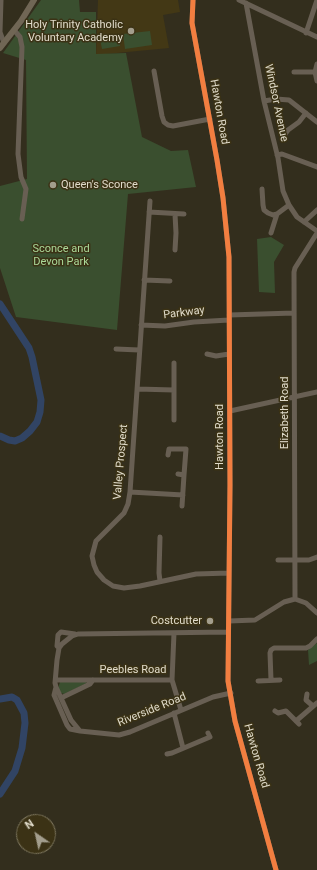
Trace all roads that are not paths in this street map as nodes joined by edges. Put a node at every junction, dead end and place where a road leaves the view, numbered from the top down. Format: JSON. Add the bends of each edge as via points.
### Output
{"nodes":[{"id":1,"x":1,"y":0,"type":"edge"},
{"id":2,"x":34,"y":0,"type":"edge"},
{"id":3,"x":193,"y":0,"type":"edge"},
{"id":4,"x":239,"y":0,"type":"edge"},
{"id":5,"x":317,"y":0,"type":"edge"},
{"id":6,"x":246,"y":3,"type":"junction"},
{"id":7,"x":14,"y":30,"type":"junction"},
{"id":8,"x":306,"y":33,"type":"junction"},
{"id":9,"x":317,"y":37,"type":"edge"},
{"id":10,"x":4,"y":43,"type":"junction"},
{"id":11,"x":0,"y":48,"type":"edge"},
{"id":12,"x":317,"y":64,"type":"edge"},
{"id":13,"x":294,"y":72,"type":"dead end"},
{"id":14,"x":314,"y":72,"type":"junction"},
{"id":15,"x":156,"y":75,"type":"dead end"},
{"id":16,"x":317,"y":81,"type":"edge"},
{"id":17,"x":264,"y":101,"type":"junction"},
{"id":18,"x":306,"y":113,"type":"junction"},
{"id":19,"x":210,"y":119,"type":"junction"},
{"id":20,"x":317,"y":122,"type":"edge"},
{"id":21,"x":283,"y":137,"type":"dead end"},
{"id":22,"x":277,"y":155,"type":"junction"},
{"id":23,"x":317,"y":166,"type":"edge"},
{"id":24,"x":262,"y":189,"type":"dead end"},
{"id":25,"x":150,"y":201,"type":"dead end"},
{"id":26,"x":289,"y":206,"type":"junction"},
{"id":27,"x":317,"y":210,"type":"edge"},
{"id":28,"x":149,"y":212,"type":"junction"},
{"id":29,"x":175,"y":214,"type":"junction"},
{"id":30,"x":184,"y":214,"type":"dead end"},
{"id":31,"x":277,"y":214,"type":"junction"},
{"id":32,"x":22,"y":219,"type":"dead end"},
{"id":33,"x":304,"y":222,"type":"junction"},
{"id":34,"x":317,"y":232,"type":"edge"},
{"id":35,"x":271,"y":233,"type":"dead end"},
{"id":36,"x":175,"y":250,"type":"dead end"},
{"id":37,"x":144,"y":280,"type":"junction"},
{"id":38,"x":170,"y":281,"type":"dead end"},
{"id":39,"x":294,"y":313,"type":"junction"},
{"id":40,"x":229,"y":317,"type":"junction"},
{"id":41,"x":141,"y":325,"type":"junction"},
{"id":42,"x":116,"y":349,"type":"dead end"},
{"id":43,"x":140,"y":350,"type":"junction"},
{"id":44,"x":207,"y":354,"type":"dead end"},
{"id":45,"x":230,"y":354,"type":"junction"},
{"id":46,"x":174,"y":363,"type":"dead end"},
{"id":47,"x":137,"y":389,"type":"junction"},
{"id":48,"x":174,"y":390,"type":"junction"},
{"id":49,"x":317,"y":392,"type":"edge"},
{"id":50,"x":295,"y":397,"type":"junction"},
{"id":51,"x":230,"y":411,"type":"junction"},
{"id":52,"x":174,"y":420,"type":"dead end"},
{"id":53,"x":168,"y":456,"type":"dead end"},
{"id":54,"x":178,"y":474,"type":"dead end"},
{"id":55,"x":184,"y":474,"type":"junction"},
{"id":56,"x":130,"y":492,"type":"junction"},
{"id":57,"x":183,"y":495,"type":"junction"},
{"id":58,"x":182,"y":506,"type":"dead end"},
{"id":59,"x":160,"y":537,"type":"dead end"},
{"id":60,"x":317,"y":557,"type":"edge"},
{"id":61,"x":278,"y":560,"type":"dead end"},
{"id":62,"x":295,"y":561,"type":"junction"},
{"id":63,"x":229,"y":573,"type":"junction"},
{"id":64,"x":160,"y":581,"type":"junction"},
{"id":65,"x":295,"y":599,"type":"junction"},
{"id":66,"x":317,"y":613,"type":"edge"},
{"id":67,"x":229,"y":621,"type":"junction"},
{"id":68,"x":228,"y":632,"type":"junction"},
{"id":69,"x":174,"y":633,"type":"junction"},
{"id":70,"x":78,"y":634,"type":"junction"},
{"id":71,"x":317,"y":639,"type":"edge"},
{"id":72,"x":59,"y":648,"type":"junction"},
{"id":73,"x":306,"y":648,"type":"junction"},
{"id":74,"x":306,"y":654,"type":"dead end"},
{"id":75,"x":56,"y":680,"type":"junction"},
{"id":76,"x":93,"y":680,"type":"junction"},
{"id":77,"x":172,"y":680,"type":"junction"},
{"id":78,"x":271,"y":680,"type":"junction"},
{"id":79,"x":280,"y":680,"type":"dead end"},
{"id":80,"x":258,"y":681,"type":"dead end"},
{"id":81,"x":56,"y":688,"type":"junction"},
{"id":82,"x":230,"y":693,"type":"junction"},
{"id":83,"x":305,"y":697,"type":"dead end"},
{"id":84,"x":61,"y":698,"type":"junction"},
{"id":85,"x":315,"y":705,"type":"edge"},
{"id":86,"x":181,"y":710,"type":"junction"},
{"id":87,"x":174,"y":713,"type":"junction"},
{"id":88,"x":277,"y":713,"type":"dead end"},
{"id":89,"x":80,"y":730,"type":"junction"},
{"id":90,"x":208,"y":733,"type":"dead end"},
{"id":91,"x":183,"y":748,"type":"junction"},
{"id":92,"x":170,"y":752,"type":"dead end"},
{"id":93,"x":276,"y":870,"type":"edge"}],
"edges":[{"from":1,"to":10,"type":"street","via":[[0,32]]},
{"from":2,"to":7,"type":"main road"},
{"from":3,"to":19,"type":"street","name":"Hawton Road","via":[[192,23]]},
{"from":4,"to":6,"type":"street"},
{"from":5,"to":8,"type":"street"},
{"from":6,"to":8,"type":"street"},
{"from":6,"to":17,"type":"street","name":"Windsor Avenue"},
{"from":7,"to":10,"type":"main road"},
{"from":7,"to":32,"type":"street","via":[[20,37],[22,47],[18,154],[26,189]]},
{"from":8,"to":9,"type":"street"},
{"from":10,"to":11,"type":"main road"},
{"from":12,"to":14,"type":"street"},
{"from":13,"to":14,"type":"street"},
{"from":14,"to":16,"type":"street"},
{"from":15,"to":19,"type":"street","via":[[164,122],[173,126]]},
{"from":17,"to":18,"type":"street","via":[[289,100]]},
{"from":17,"to":22,"type":"street","name":"Windsor Avenue"},
{"from":18,"to":20,"type":"street"},
{"from":18,"to":21,"type":"street"},
{"from":19,"to":40,"type":"street","name":"Hawton Road","via":[[227,232]]},
{"from":22,"to":23,"type":"street","via":[[282,154]]},
{"from":22,"to":26,"type":"street","name":"Windsor Avenue","via":[[283,191]]},
{"from":24,"to":31,"type":"street","via":[[264,210],[273,215]]},
{"from":25,"to":28,"type":"street","name":"Valley Prospect"},
{"from":26,"to":31,"type":"street"},
{"from":26,"to":33,"type":"street"},
{"from":27,"to":33,"type":"street"},
{"from":28,"to":29,"type":"street"},
{"from":28,"to":37,"type":"street","name":"Valley Prospect"},
{"from":29,"to":30,"type":"street"},
{"from":29,"to":36,"type":"street"},
{"from":31,"to":35,"type":"street"},
{"from":33,"to":34,"type":"street"},
{"from":34,"to":39,"type":"street","name":"Elizabeth Road","via":[[295,268]]},
{"from":37,"to":38,"type":"street"},
{"from":37,"to":41,"type":"street","name":"Valley Prospect"},
{"from":39,"to":40,"type":"street","name":"Parkway"},
{"from":39,"to":50,"type":"street","name":"Elizabeth Road"},
{"from":40,"to":41,"type":"street","name":"Parkway","via":[[165,326]]},
{"from":40,"to":45,"type":"street","name":"Hawton Road"},
{"from":41,"to":43,"type":"street","name":"Valley Prospect"},
{"from":42,"to":43,"type":"street"},
{"from":43,"to":47,"type":"street","name":"Valley Prospect"},
{"from":44,"to":45,"type":"street"},
{"from":45,"to":51,"type":"street","name":"Hawton Road"},
{"from":46,"to":48,"type":"street"},
{"from":47,"to":48,"type":"street"},
{"from":47,"to":56,"type":"street","name":"Valley Prospect"},
{"from":48,"to":52,"type":"street"},
{"from":49,"to":50,"type":"street"},
{"from":50,"to":51,"type":"street"},
{"from":50,"to":62,"type":"street","name":"Elizabeth Road"},
{"from":51,"to":63,"type":"street","name":"Hawton Road"},
{"from":53,"to":55,"type":"street","via":[[169,449],[186,449]]},
{"from":54,"to":55,"type":"street"},
{"from":55,"to":57,"type":"street"},
{"from":56,"to":57,"type":"street"},
{"from":56,"to":64,"type":"street","name":"Valley Prospect","via":[[124,513],[96,541],[92,556],[94,565],[104,580],[113,586],[124,588]]},
{"from":57,"to":58,"type":"street"},
{"from":59,"to":64,"type":"street"},
{"from":60,"to":62,"type":"street"},
{"from":61,"to":62,"type":"street"},
{"from":62,"to":65,"type":"street","name":"Elizabeth Road"},
{"from":63,"to":64,"type":"street","name":"Valley Prospect","via":[[196,574]]},
{"from":63,"to":67,"type":"street","name":"Hawton Road"},
{"from":65,"to":66,"type":"street","via":[[306,603]]},
{"from":65,"to":67,"type":"street","via":[[284,602],[255,620]]},
{"from":67,"to":68,"type":"street","name":"Hawton Road"},
{"from":68,"to":69,"type":"street","name":"Riverside Road"},
{"from":68,"to":82,"type":"street","name":"Hawton Road"},
{"from":69,"to":70,"type":"street","name":"Riverside Road"},
{"from":69,"to":77,"type":"street"},
{"from":70,"to":72,"type":"street"},
{"from":70,"to":72,"type":"street","name":"Riverside Road","via":[[61,632],[58,635]]},
{"from":71,"to":73,"type":"street"},
{"from":72,"to":75,"type":"street","name":"Riverside Road"},
{"from":73,"to":74,"type":"street"},
{"from":73,"to":78,"type":"street","via":[[271,650]]},
{"from":75,"to":76,"type":"street","name":"Peebles Road"},
{"from":75,"to":81,"type":"street","name":"Riverside Road"},
{"from":76,"to":77,"type":"street","name":"Peebles Road"},
{"from":76,"to":84,"type":"street","name":"Peebles Road","via":[[90,684]]},
{"from":77,"to":86,"type":"street"},
{"from":78,"to":79,"type":"street"},
{"from":78,"to":80,"type":"street"},
{"from":81,"to":84,"type":"street","name":"Riverside Road"},
{"from":81,"to":89,"type":"street","name":"Riverside Road","via":[[54,695],[66,725],[70,729]]},
{"from":82,"to":86,"type":"street","name":"Riverside Road"},
{"from":82,"to":93,"type":"street","name":"Hawton Road","via":[[235,721]]},
{"from":83,"to":85,"type":"street"},
{"from":84,"to":89,"type":"street","name":"Riverside Road","via":[[72,723]]},
{"from":85,"to":88,"type":"street","via":[[298,723],[286,711]]},
{"from":86,"to":87,"type":"street","name":"Riverside Road"},
{"from":87,"to":89,"type":"street","name":"Riverside Road","via":[[122,735]]},
{"from":87,"to":91,"type":"street","via":[[183,732]]},
{"from":90,"to":91,"type":"street","via":[[210,737]]},
{"from":91,"to":92,"type":"street"}]}
